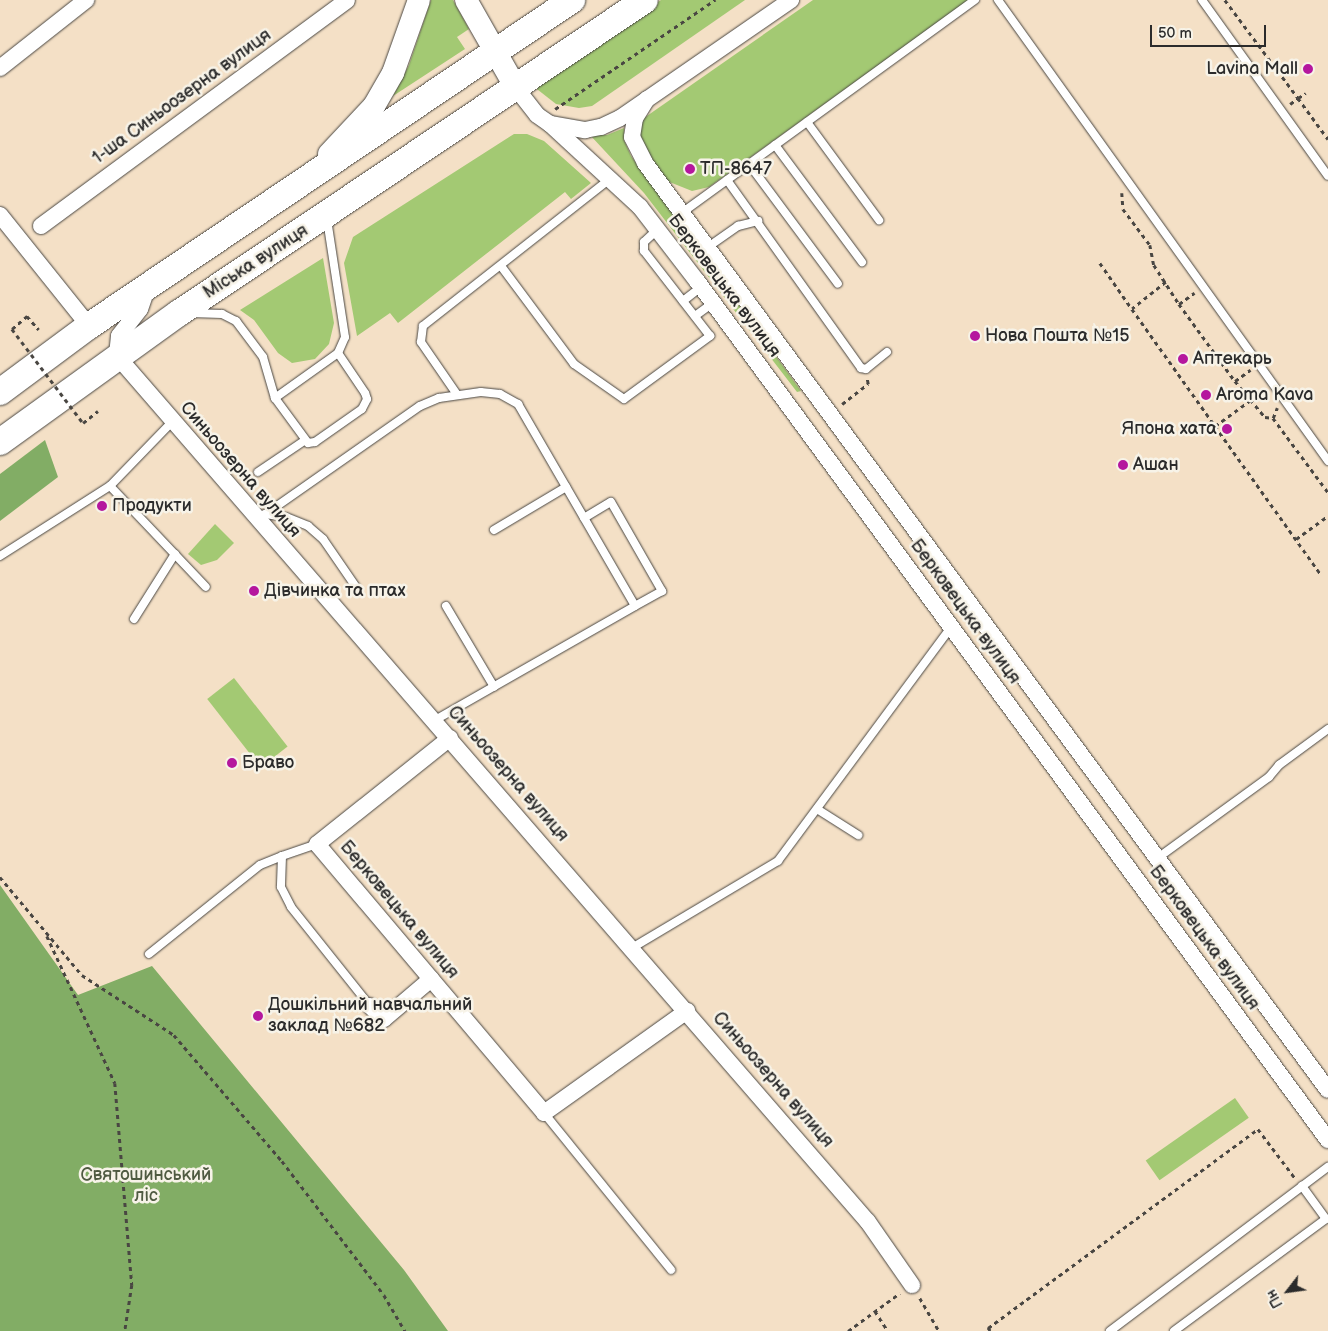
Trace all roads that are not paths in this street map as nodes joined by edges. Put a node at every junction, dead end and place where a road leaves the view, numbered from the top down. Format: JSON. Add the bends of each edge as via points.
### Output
{"nodes":[{"id":1,"x":86,"y":0,"type":"edge"},
{"id":2,"x":347,"y":0,"type":"edge"},
{"id":3,"x":419,"y":0,"type":"edge"},
{"id":4,"x":466,"y":0,"type":"edge"},
{"id":5,"x":572,"y":0,"type":"edge"},
{"id":6,"x":644,"y":0,"type":"edge"},
{"id":7,"x":791,"y":0,"type":"edge"},
{"id":8,"x":975,"y":0,"type":"edge"},
{"id":9,"x":998,"y":0,"type":"edge"},
{"id":10,"x":1202,"y":0,"type":"edge"},
{"id":11,"x":493,"y":52,"type":"junction"},
{"id":12,"x":0,"y":68,"type":"edge"},
{"id":13,"x":516,"y":88,"type":"junction"},
{"id":14,"x":647,"y":99,"type":"junction"},
{"id":15,"x":543,"y":119,"type":"junction"},
{"id":16,"x":807,"y":122,"type":"junction"},
{"id":17,"x":775,"y":145,"type":"junction"},
{"id":18,"x":749,"y":164,"type":"junction"},
{"id":19,"x":1328,"y":176,"type":"edge"},
{"id":20,"x":611,"y":177,"type":"junction"},
{"id":21,"x":727,"y":180,"type":"junction"},
{"id":22,"x":301,"y":182,"type":"junction"},
{"id":23,"x":683,"y":212,"type":"junction"},
{"id":24,"x":0,"y":215,"type":"edge"},
{"id":25,"x":327,"y":216,"type":"junction"},
{"id":26,"x":879,"y":220,"type":"dead end"},
{"id":27,"x":758,"y":221,"type":"junction"},
{"id":28,"x":41,"y":226,"type":"dead end"},
{"id":29,"x":657,"y":230,"type":"junction"},
{"id":30,"x":708,"y":247,"type":"junction"},
{"id":31,"x":862,"y":262,"type":"dead end"},
{"id":32,"x":501,"y":266,"type":"junction"},
{"id":33,"x":838,"y":284,"type":"dead end"},
{"id":34,"x":148,"y":286,"type":"junction"},
{"id":35,"x":701,"y":288,"type":"junction"},
{"id":36,"x":683,"y":301,"type":"junction"},
{"id":37,"x":713,"y":303,"type":"junction"},
{"id":38,"x":179,"y":313,"type":"junction"},
{"id":39,"x":695,"y":316,"type":"junction"},
{"id":40,"x":89,"y":326,"type":"junction"},
{"id":41,"x":887,"y":352,"type":"dead end"},
{"id":42,"x":338,"y":353,"type":"junction"},
{"id":43,"x":117,"y":356,"type":"junction"},
{"id":44,"x":0,"y":392,"type":"edge"},
{"id":45,"x":456,"y":393,"type":"junction"},
{"id":46,"x":275,"y":398,"type":"junction"},
{"id":47,"x":172,"y":422,"type":"junction"},
{"id":48,"x":304,"y":441,"type":"junction"},
{"id":49,"x":0,"y":442,"type":"edge"},
{"id":50,"x":1328,"y":461,"type":"edge"},
{"id":51,"x":258,"y":472,"type":"dead end"},
{"id":52,"x":110,"y":486,"type":"junction"},
{"id":53,"x":566,"y":487,"type":"junction"},
{"id":54,"x":261,"y":517,"type":"junction"},
{"id":55,"x":584,"y":518,"type":"junction"},
{"id":56,"x":494,"y":530,"type":"dead end"},
{"id":57,"x":175,"y":554,"type":"junction"},
{"id":58,"x":0,"y":556,"type":"edge"},
{"id":59,"x":206,"y":587,"type":"dead end"},
{"id":60,"x":356,"y":587,"type":"dead end"},
{"id":61,"x":446,"y":606,"type":"dead end"},
{"id":62,"x":635,"y":606,"type":"junction"},
{"id":63,"x":134,"y":619,"type":"dead end"},
{"id":64,"x":951,"y":628,"type":"junction"},
{"id":65,"x":494,"y":687,"type":"junction"},
{"id":66,"x":435,"y":720,"type":"junction"},
{"id":67,"x":1328,"y":729,"type":"edge"},
{"id":68,"x":450,"y":738,"type":"junction"},
{"id":69,"x":816,"y":809,"type":"junction"},
{"id":70,"x":858,"y":835,"type":"dead end"},
{"id":71,"x":317,"y":844,"type":"junction"},
{"id":72,"x":282,"y":856,"type":"junction"},
{"id":73,"x":1159,"y":857,"type":"junction"},
{"id":74,"x":632,"y":948,"type":"junction"},
{"id":75,"x":149,"y":954,"type":"dead end"},
{"id":76,"x":431,"y":979,"type":"junction"},
{"id":77,"x":370,"y":1006,"type":"joint"},
{"id":78,"x":687,"y":1011,"type":"junction"},
{"id":79,"x":1328,"y":1090,"type":"edge"},
{"id":80,"x":544,"y":1113,"type":"junction"},
{"id":81,"x":1328,"y":1140,"type":"edge"},
{"id":82,"x":1328,"y":1167,"type":"edge"},
{"id":83,"x":1302,"y":1186,"type":"junction"},
{"id":84,"x":671,"y":1270,"type":"dead end"},
{"id":85,"x":912,"y":1285,"type":"road end"},
{"id":86,"x":1110,"y":1331,"type":"edge"},
{"id":87,"x":1174,"y":1331,"type":"edge"}],
"edges":[{"from":1,"to":12,"type":"street"},
{"from":2,"to":28,"type":"street","name":"1-ша Синьоозерна вулиця"},
{"from":3,"to":22,"type":"main road","via":[[401,56],[374,106]]},
{"from":4,"to":11,"type":"main road"},
{"from":5,"to":11,"type":"highway"},
{"from":6,"to":13,"type":"highway","name":"Міська вулиця"},
{"from":7,"to":14,"type":"street","name":"Берковецька вулиця"},
{"from":8,"to":16,"type":"lane"},
{"from":9,"to":50,"type":"lane"},
{"from":10,"to":19,"type":"lane"},
{"from":11,"to":13,"type":"main road"},
{"from":11,"to":22,"type":"highway"},
{"from":13,"to":15,"type":"street","name":"Берковецька вулиця"},
{"from":13,"to":25,"type":"highway","name":"Міська вулиця"},
{"from":14,"to":15,"type":"street","name":"Берковецька вулиця","via":[[601,127],[585,130]]},
{"from":14,"to":23,"type":"street","name":"Берковецька вулиця","via":[[635,118],[632,137],[636,149]]},
{"from":15,"to":20,"type":"street","name":"Берковецька вулиця"},
{"from":16,"to":17,"type":"lane"},
{"from":16,"to":26,"type":"lane"},
{"from":17,"to":18,"type":"lane"},
{"from":17,"to":31,"type":"lane"},
{"from":18,"to":21,"type":"lane"},
{"from":18,"to":33,"type":"lane"},
{"from":20,"to":29,"type":"street","name":"Берковецька вулиця"},
{"from":20,"to":32,"type":"lane"},
{"from":21,"to":23,"type":"lane"},
{"from":21,"to":27,"type":"lane"},
{"from":22,"to":34,"type":"highway"},
{"from":23,"to":30,"type":"street","name":"Берковецька вулиця"},
{"from":24,"to":40,"type":"street"},
{"from":25,"to":38,"type":"highway","name":"Міська вулиця"},
{"from":25,"to":42,"type":"lane","via":[[346,327]]},
{"from":27,"to":30,"type":"lane","via":[[738,226]]},
{"from":27,"to":41,"type":"lane","via":[[861,368],[866,369]]},
{"from":29,"to":35,"type":"street","name":"Берковецька вулиця"},
{"from":29,"to":36,"type":"lane","via":[[644,242],[644,251]]},
{"from":30,"to":73,"type":"street","name":"Берковецька вулиця"},
{"from":32,"to":39,"type":"lane","via":[[574,364],[624,399],[710,336]]},
{"from":32,"to":45,"type":"lane","via":[[420,330],[421,342]]},
{"from":34,"to":40,"type":"highway"},
{"from":34,"to":43,"type":"street","via":[[140,309],[119,336]]},
{"from":35,"to":36,"type":"lane"},
{"from":35,"to":37,"type":"street","name":"Берковецька вулиця"},
{"from":36,"to":39,"type":"lane"},
{"from":37,"to":39,"type":"lane"},
{"from":37,"to":64,"type":"street","name":"Берковецька вулиця"},
{"from":38,"to":43,"type":"highway","name":"Міська вулиця"},
{"from":38,"to":46,"type":"lane","via":[[222,314],[236,321],[263,357]]},
{"from":40,"to":44,"type":"highway"},
{"from":42,"to":46,"type":"lane"},
{"from":42,"to":48,"type":"lane","via":[[365,393],[366,405],[315,442]]},
{"from":43,"to":47,"type":"street","name":"Синьоозерна вулиця"},
{"from":43,"to":49,"type":"highway","name":"Міська вулиця"},
{"from":45,"to":53,"type":"lane","via":[[500,394],[518,404]]},
{"from":45,"to":54,"type":"lane","via":[[420,406]]},
{"from":46,"to":48,"type":"lane"},
{"from":47,"to":52,"type":"lane"},
{"from":47,"to":54,"type":"street","name":"Синьоозерна вулиця"},
{"from":48,"to":51,"type":"lane"},
{"from":52,"to":57,"type":"lane"},
{"from":52,"to":58,"type":"lane"},
{"from":53,"to":55,"type":"lane"},
{"from":53,"to":56,"type":"lane"},
{"from":54,"to":60,"type":"lane","via":[[286,517],[308,526],[323,539]]},
{"from":54,"to":66,"type":"street","name":"Синьоозерна вулиця"},
{"from":55,"to":62,"type":"lane"},
{"from":55,"to":62,"type":"lane","via":[[611,502],[662,591]]},
{"from":57,"to":59,"type":"lane"},
{"from":57,"to":63,"type":"lane"},
{"from":61,"to":65,"type":"lane"},
{"from":62,"to":65,"type":"lane"},
{"from":64,"to":69,"type":"lane"},
{"from":64,"to":81,"type":"street","name":"Берковецька вулиця"},
{"from":65,"to":66,"type":"lane"},
{"from":66,"to":68,"type":"street","name":"Синьоозерна вулиця"},
{"from":67,"to":73,"type":"lane","via":[[1279,765],[1270,777]]},
{"from":68,"to":71,"type":"street","name":"Берковецька вулиця"},
{"from":68,"to":74,"type":"street","name":"Синьоозерна вулиця"},
{"from":69,"to":70,"type":"lane"},
{"from":69,"to":74,"type":"lane","via":[[778,862]]},
{"from":71,"to":72,"type":"lane"},
{"from":71,"to":76,"type":"street","name":"Берковецька вулиця"},
{"from":72,"to":75,"type":"lane","via":[[260,865]]},
{"from":72,"to":77,"type":"lane","via":[[281,887],[291,907]]},
{"from":73,"to":79,"type":"street","name":"Берковецька вулиця"},
{"from":74,"to":78,"type":"street","name":"Синьоозерна вулиця"},
{"from":76,"to":77,"type":"street","via":[[384,1019]]},
{"from":76,"to":80,"type":"street","name":"Берковецька вулиця"},
{"from":78,"to":80,"type":"street"},
{"from":78,"to":85,"type":"street","name":"Синьоозерна вулиця","via":[[868,1222]]},
{"from":80,"to":84,"type":"lane"},
{"from":82,"to":83,"type":"lane"},
{"from":83,"to":86,"type":"lane"},
{"from":83,"to":87,"type":"lane","via":[[1326,1219]]}]}
